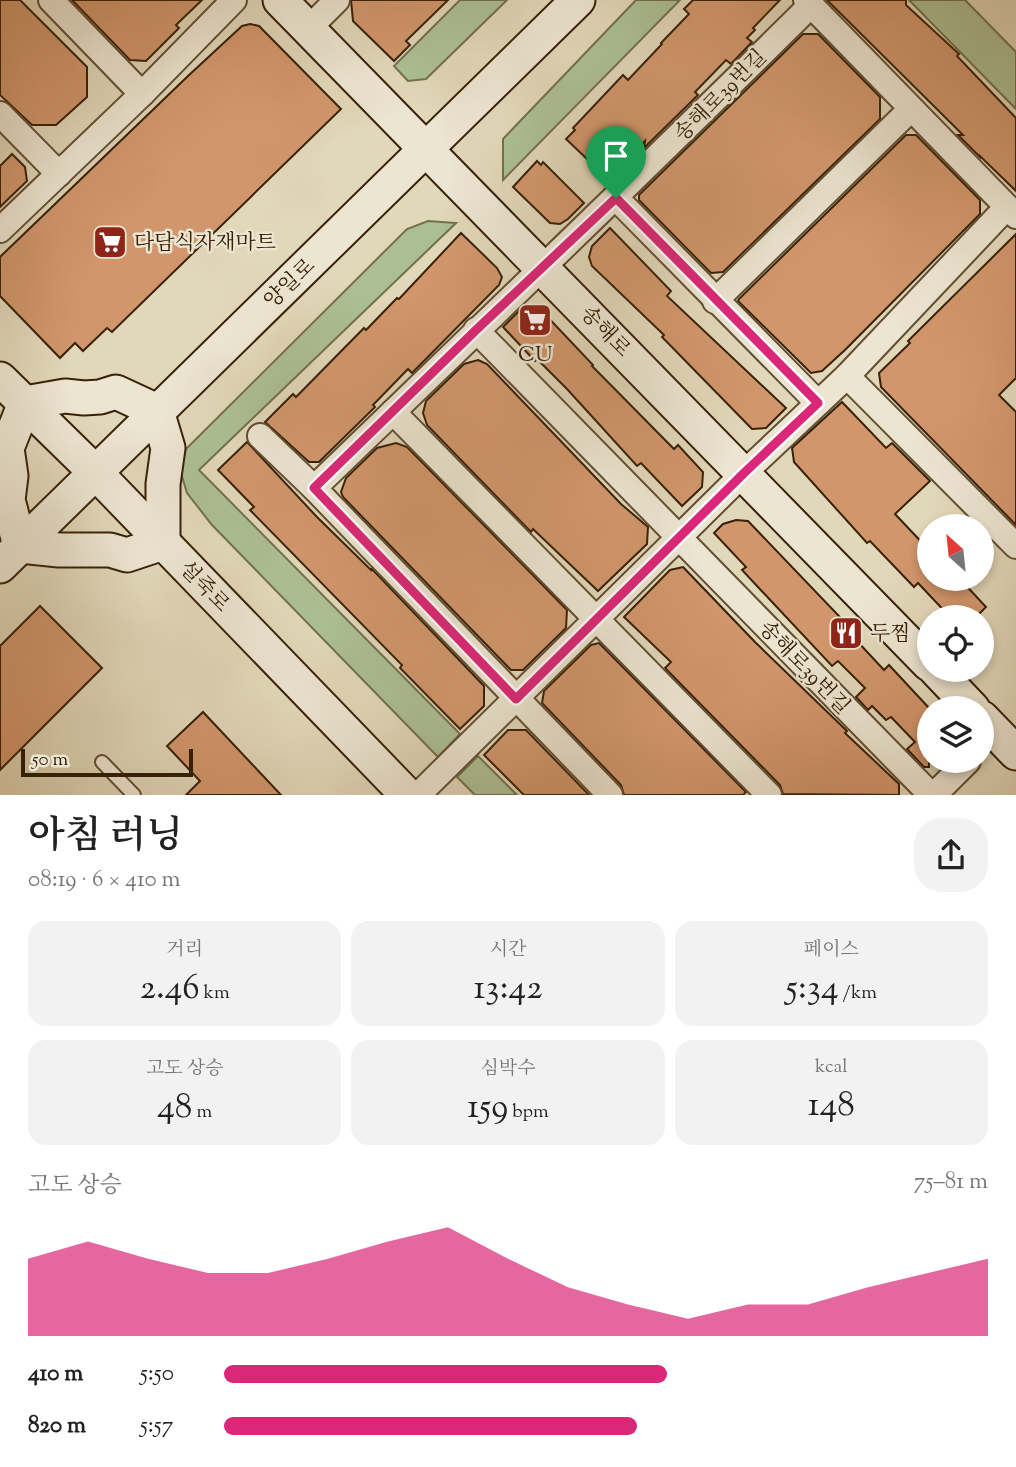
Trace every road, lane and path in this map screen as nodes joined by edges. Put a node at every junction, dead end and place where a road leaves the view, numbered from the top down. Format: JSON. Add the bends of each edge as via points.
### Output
{"nodes":[{"id":1,"x":51,"y":0,"type":"edge"},
{"id":2,"x":234,"y":0,"type":"edge"},
{"id":3,"x":280,"y":0,"type":"edge"},
{"id":4,"x":337,"y":0,"type":"edge"},
{"id":5,"x":578,"y":0,"type":"edge"},
{"id":6,"x":808,"y":2,"type":"edge"},
{"id":7,"x":309,"y":28,"type":"junction"},
{"id":8,"x":142,"y":94,"type":"junction"},
{"id":9,"x":911,"y":109,"type":"junction"},
{"id":10,"x":0,"y":114,"type":"edge"},
{"id":11,"x":428,"y":149,"type":"junction"},
{"id":12,"x":59,"y":174,"type":"junction"},
{"id":13,"x":616,"y":198,"type":"junction"},
{"id":14,"x":1012,"y":211,"type":"edge"},
{"id":15,"x":0,"y":230,"type":"edge"},
{"id":16,"x":544,"y":268,"type":"junction"},
{"id":17,"x":715,"y":301,"type":"junction"},
{"id":18,"x":476,"y":330,"type":"junction"},
{"id":19,"x":847,"y":376,"type":"junction"},
{"id":20,"x":0,"y":379,"type":"edge"},
{"id":21,"x":25,"y":403,"type":"junction"},
{"id":22,"x":818,"y":403,"type":"junction"},
{"id":23,"x":158,"y":411,"type":"junction"},
{"id":24,"x":393,"y":412,"type":"junction"},
{"id":25,"x":260,"y":436,"type":"dead end"},
{"id":26,"x":95,"y":471,"type":"junction"},
{"id":27,"x":744,"y":473,"type":"junction"},
{"id":28,"x":314,"y":488,"type":"junction"},
{"id":29,"x":679,"y":538,"type":"junction"},
{"id":30,"x":163,"y":542,"type":"junction"},
{"id":31,"x":1016,"y":546,"type":"edge"},
{"id":32,"x":10,"y":556,"type":"edge"},
{"id":33,"x":595,"y":619,"type":"junction"},
{"id":34,"x":917,"y":652,"type":"edge"},
{"id":35,"x":947,"y":682,"type":"edge"},
{"id":36,"x":961,"y":696,"type":"edge"},
{"id":37,"x":516,"y":699,"type":"junction"},
{"id":38,"x":102,"y":762,"type":"dead end"},
{"id":39,"x":956,"y":773,"type":"edge"},
{"id":40,"x":134,"y":795,"type":"edge"},
{"id":41,"x":407,"y":795,"type":"edge"},
{"id":42,"x":418,"y":795,"type":"edge"},
{"id":43,"x":610,"y":795,"type":"edge"},
{"id":44,"x":769,"y":795,"type":"edge"},
{"id":45,"x":933,"y":795,"type":"edge"}],
"edges":[{"from":1,"to":8,"type":"street"},
{"from":2,"to":8,"type":"street"},
{"from":3,"to":7,"type":"main road","name":"송해로"},
{"from":4,"to":7,"type":"street"},
{"from":5,"to":11,"type":"main road","name":"양일로"},
{"from":6,"to":9,"type":"street"},
{"from":6,"to":13,"type":"street","name":"송해로39번길"},
{"from":7,"to":11,"type":"main road","name":"송해로"},
{"from":8,"to":12,"type":"street"},
{"from":9,"to":14,"type":"street"},
{"from":9,"to":17,"type":"street"},
{"from":10,"to":12,"type":"street"},
{"from":11,"to":16,"type":"main road","name":"송해로"},
{"from":11,"to":23,"type":"main road","name":"양일로"},
{"from":12,"to":15,"type":"street"},
{"from":13,"to":16,"type":"street","name":"송해로39번길"},
{"from":13,"to":17,"type":"street"},
{"from":14,"to":19,"type":"street"},
{"from":16,"to":18,"type":"street","name":"송해로39번길"},
{"from":16,"to":27,"type":"main road","name":"송해로"},
{"from":17,"to":22,"type":"street"},
{"from":18,"to":24,"type":"street","name":"송해로39번길"},
{"from":18,"to":29,"type":"street","name":"송해로39번길"},
{"from":19,"to":22,"type":"street"},
{"from":19,"to":31,"type":"street"},
{"from":20,"to":21,"type":"main road","name":"설죽로"},
{"from":21,"to":23,"type":"main road","via":[[116,392]]},
{"from":21,"to":26,"type":"main road","name":"설죽로"},
{"from":21,"to":32,"type":"main road","via":[[7,448]]},
{"from":22,"to":27,"type":"street"},
{"from":23,"to":26,"type":"main road","name":"양일로"},
{"from":23,"to":30,"type":"main road","via":[[168,448]]},
{"from":24,"to":28,"type":"street","name":"송해로39번길"},
{"from":24,"to":33,"type":"street"},
{"from":25,"to":28,"type":"street"},
{"from":26,"to":30,"type":"main road","name":"설죽로"},
{"from":26,"to":32,"type":"main road","name":"양일로"},
{"from":27,"to":29,"type":"street"},
{"from":27,"to":34,"type":"main road","name":"송해로"},
{"from":28,"to":37,"type":"street"},
{"from":29,"to":33,"type":"street"},
{"from":29,"to":45,"type":"street","name":"송해로39번길"},
{"from":30,"to":32,"type":"main road","via":[[128,555],[110,550],[59,550]]},
{"from":30,"to":41,"type":"main road","name":"설죽로"},
{"from":33,"to":37,"type":"street"},
{"from":33,"to":44,"type":"street"},
{"from":35,"to":36,"type":"main road"},
{"from":37,"to":42,"type":"street"},
{"from":37,"to":43,"type":"street"},
{"from":38,"to":40,"type":"lane"},
{"from":39,"to":45,"type":"street","name":"송해로39번길"}]}
